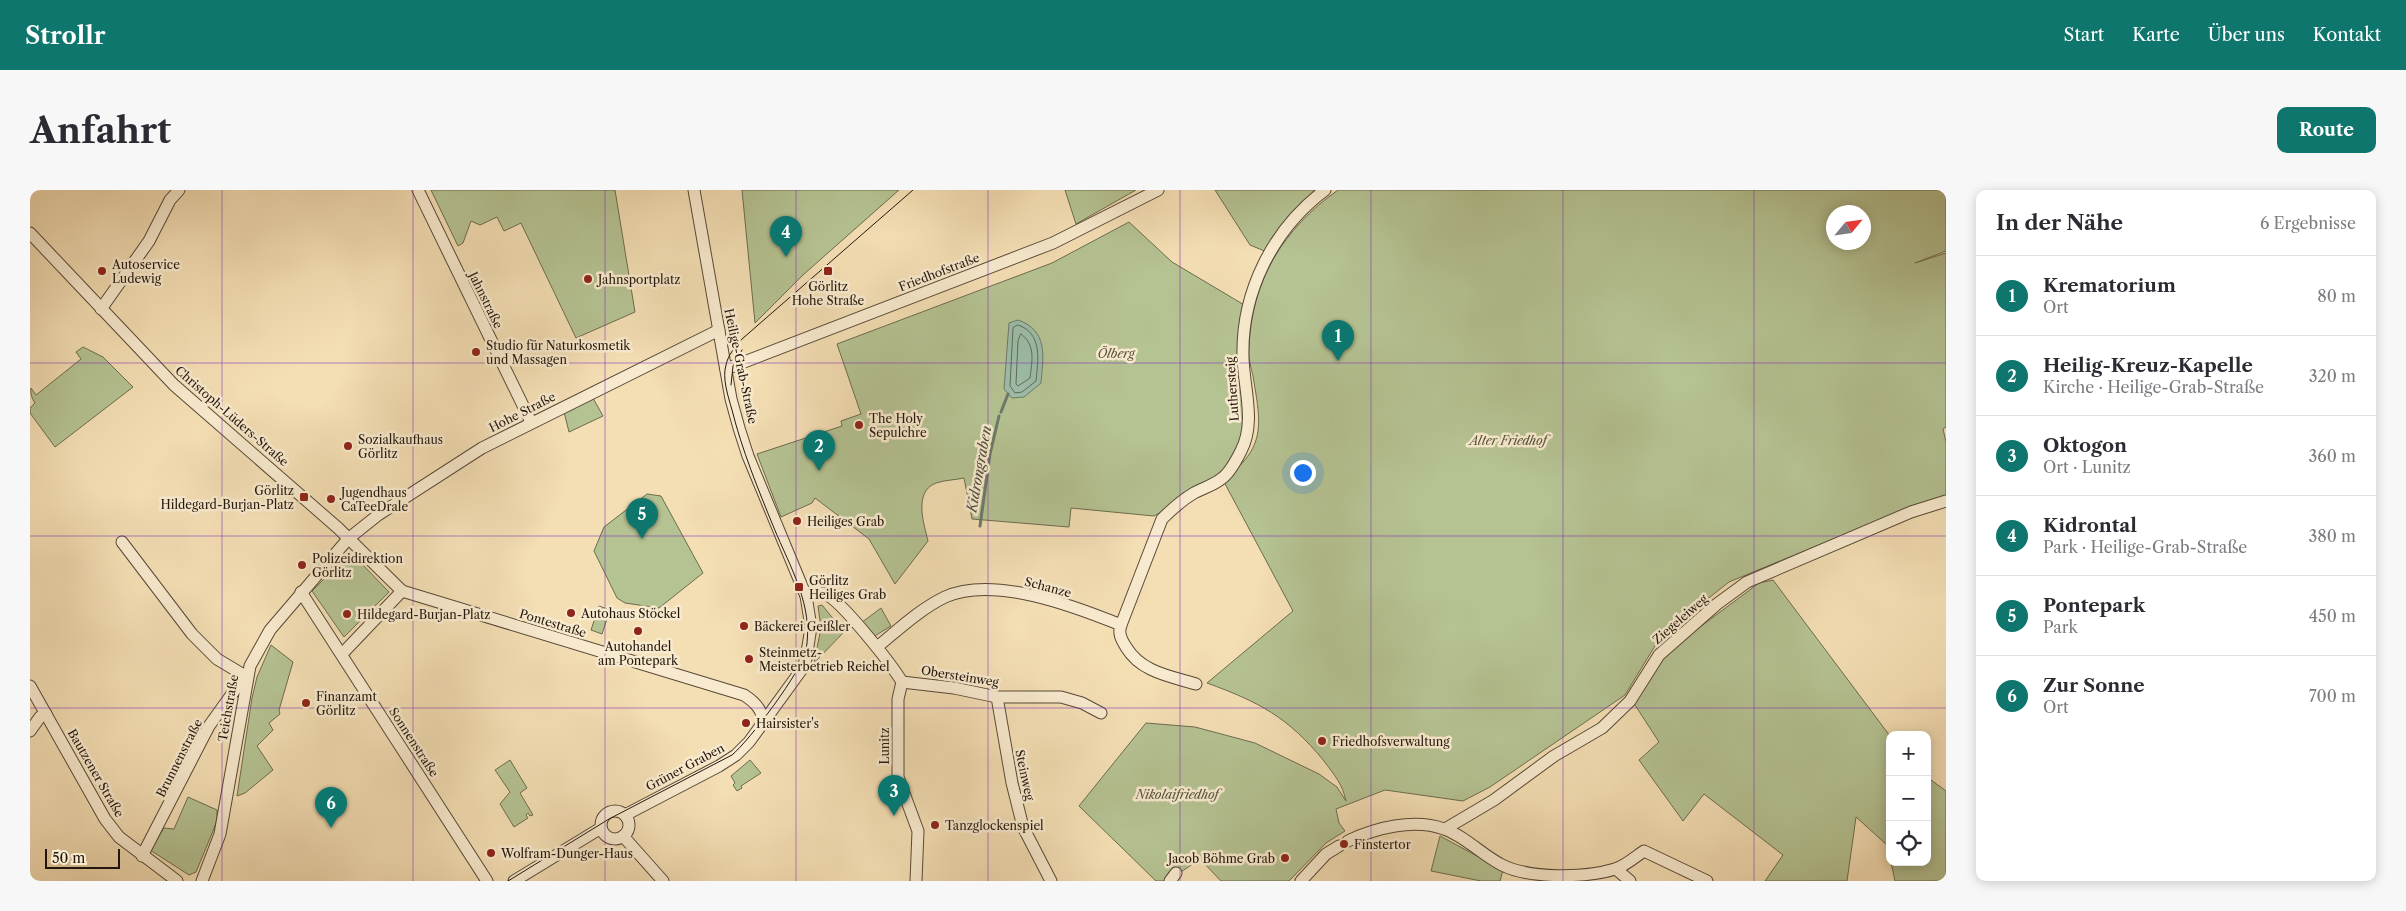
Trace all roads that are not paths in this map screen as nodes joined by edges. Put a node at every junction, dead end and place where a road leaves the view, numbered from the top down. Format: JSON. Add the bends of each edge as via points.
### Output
{"nodes":[{"id":1,"x":179,"y":190,"type":"edge"},
{"id":2,"x":418,"y":190,"type":"edge"},
{"id":3,"x":694,"y":190,"type":"edge"},
{"id":4,"x":1158,"y":190,"type":"edge"},
{"id":5,"x":1325,"y":190,"type":"edge"},
{"id":6,"x":30,"y":232,"type":"edge"},
{"id":7,"x":101,"y":309,"type":"junction"},
{"id":8,"x":719,"y":330,"type":"junction"},
{"id":9,"x":726,"y":369,"type":"junction"},
{"id":10,"x":531,"y":422,"type":"junction"},
{"id":11,"x":1946,"y":501,"type":"edge"},
{"id":12,"x":348,"y":539,"type":"junction"},
{"id":13,"x":122,"y":542,"type":"dead end"},
{"id":14,"x":402,"y":591,"type":"junction"},
{"id":15,"x":301,"y":592,"type":"junction"},
{"id":16,"x":806,"y":596,"type":"junction"},
{"id":17,"x":1121,"y":625,"type":"junction"},
{"id":18,"x":877,"y":647,"type":"junction"},
{"id":19,"x":342,"y":654,"type":"junction"},
{"id":20,"x":247,"y":676,"type":"junction"},
{"id":21,"x":902,"y":682,"type":"junction"},
{"id":22,"x":1196,"y":684,"type":"dead end"},
{"id":23,"x":30,"y":686,"type":"edge"},
{"id":24,"x":997,"y":697,"type":"junction"},
{"id":25,"x":1101,"y":713,"type":"dead end"},
{"id":26,"x":46,"y":714,"type":"junction"},
{"id":27,"x":763,"y":723,"type":"junction"},
{"id":28,"x":30,"y":731,"type":"edge"},
{"id":29,"x":625,"y":815,"type":"junction"},
{"id":30,"x":601,"y":828,"type":"junction"},
{"id":31,"x":1445,"y":829,"type":"junction"},
{"id":32,"x":623,"y":836,"type":"junction"},
{"id":33,"x":142,"y":856,"type":"junction"},
{"id":34,"x":1616,"y":869,"type":"junction"},
{"id":35,"x":177,"y":881,"type":"edge"},
{"id":36,"x":202,"y":881,"type":"edge"},
{"id":37,"x":487,"y":881,"type":"edge"},
{"id":38,"x":514,"y":881,"type":"edge"},
{"id":39,"x":663,"y":881,"type":"edge"},
{"id":40,"x":916,"y":881,"type":"edge"},
{"id":41,"x":1051,"y":881,"type":"edge"},
{"id":42,"x":1301,"y":881,"type":"edge"},
{"id":43,"x":1630,"y":881,"type":"edge"},
{"id":44,"x":1707,"y":881,"type":"edge"}],
"edges":[{"from":1,"to":7,"type":"street","via":[[170,200],[149,241]]},
{"from":2,"to":10,"type":"street","name":"Jahnstraße"},
{"from":3,"to":8,"type":"street","name":"Heilige-Grab-Straße"},
{"from":4,"to":9,"type":"street","name":"Friedhofstraße","via":[[1053,243]]},
{"from":5,"to":17,"type":"street","name":"Luthersteig","via":[[1289,223],[1268,252],[1247,307],[1243,358],[1250,424],[1242,451],[1222,479],[1193,493],[1162,519]]},
{"from":6,"to":7,"type":"street","name":"Christoph-Lüders-Straße"},
{"from":7,"to":12,"type":"street","name":"Christoph-Lüders-Straße","via":[[174,385]]},
{"from":8,"to":9,"type":"street","name":"Heilige-Grab-Straße"},
{"from":8,"to":10,"type":"street","name":"Hohe Straße"},
{"from":9,"to":16,"type":"street","name":"Heilige-Grab-Straße","via":[[748,456]]},
{"from":10,"to":12,"type":"street","name":"Hohe Straße","via":[[482,448],[378,515]]},
{"from":11,"to":31,"type":"street","name":"Ziegeleiweg","via":[[1911,512],[1747,582],[1659,655],[1630,701],[1602,728]]},
{"from":12,"to":14,"type":"street","name":"Pontestraße"},
{"from":12,"to":15,"type":"street","name":"Teichstraße"},
{"from":13,"to":20,"type":"street","via":[[192,634],[217,659]]},
{"from":14,"to":19,"type":"street"},
{"from":14,"to":27,"type":"street","name":"Pontestraße","via":[[744,695],[753,700],[761,711]]},
{"from":15,"to":19,"type":"street","name":"Sonnenstraße"},
{"from":15,"to":20,"type":"street","name":"Teichstraße","via":[[270,630]]},
{"from":16,"to":18,"type":"street","via":[[826,594]]},
{"from":16,"to":27,"type":"street","name":"Heilige-Grab-Straße","via":[[811,627],[806,659],[802,670]]},
{"from":17,"to":18,"type":"street","name":"Schanze","via":[[1024,593],[982,589],[943,598]]},
{"from":17,"to":22,"type":"street","via":[[1120,637],[1138,662],[1153,671]]},
{"from":18,"to":21,"type":"street"},
{"from":19,"to":37,"type":"street","name":"Sonnenstraße"},
{"from":20,"to":33,"type":"street","name":"Brunnenstraße","via":[[209,726]]},
{"from":20,"to":36,"type":"street","name":"Teichstraße","via":[[220,834]]},
{"from":21,"to":24,"type":"street","name":"Obersteinweg"},
{"from":21,"to":40,"type":"street","name":"Lunitz","via":[[898,699],[898,777],[920,841]]},
{"from":23,"to":26,"type":"street","name":"Bautzener Straße"},
{"from":24,"to":25,"type":"street","name":"Obersteinweg","via":[[1061,697]]},
{"from":24,"to":41,"type":"street","name":"Steinweg","via":[[1021,818]]},
{"from":26,"to":28,"type":"street"},
{"from":26,"to":33,"type":"street","name":"Bautzener Straße","via":[[105,819],[119,837]]},
{"from":27,"to":29,"type":"street","name":"Grüner Graben","via":[[746,746],[728,760]]},
{"from":29,"to":30,"type":"street","via":[[615,811],[607,813],[601,821]]},
{"from":29,"to":32,"type":"street","via":[[628,828]]},
{"from":30,"to":32,"type":"street","via":[[611,839]]},
{"from":30,"to":38,"type":"street"},
{"from":31,"to":34,"type":"street","via":[[1503,866],[1530,874],[1559,875]]},
{"from":31,"to":42,"type":"street","via":[[1419,824],[1378,830],[1326,854]]},
{"from":32,"to":39,"type":"street"},
{"from":33,"to":35,"type":"street","name":"Bautzener Straße"},
{"from":34,"to":43,"type":"street"},
{"from":34,"to":44,"type":"street","via":[[1644,851]]}]}
